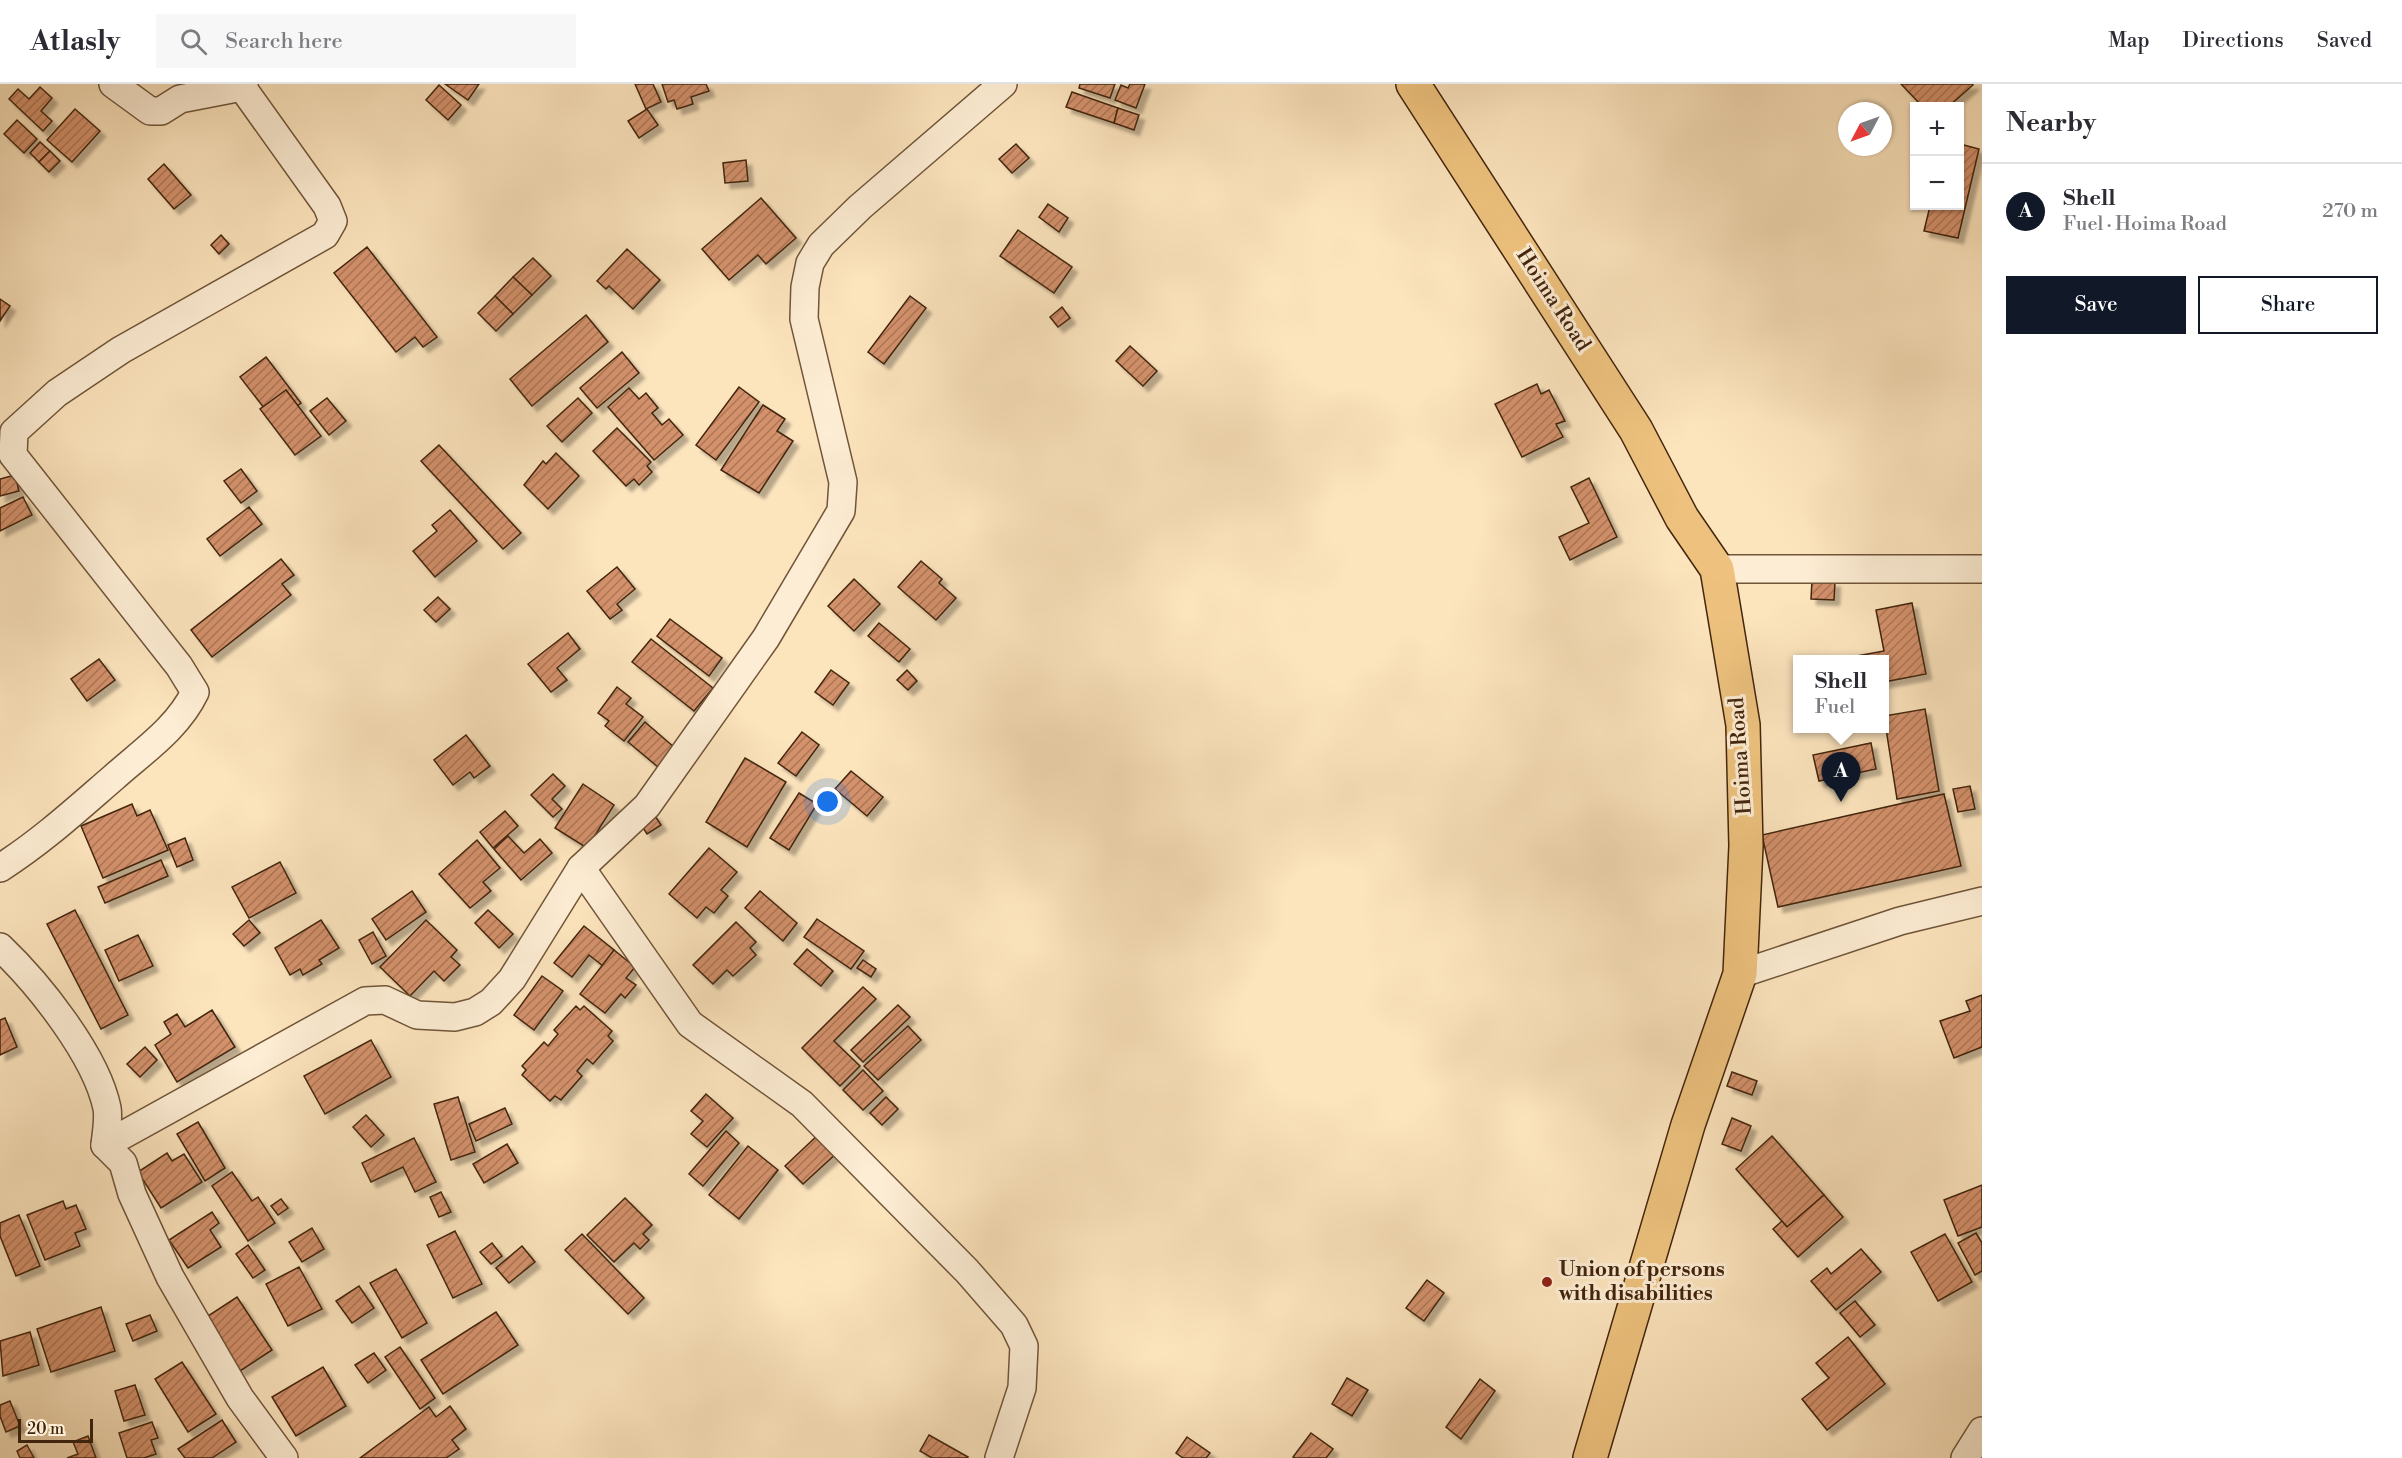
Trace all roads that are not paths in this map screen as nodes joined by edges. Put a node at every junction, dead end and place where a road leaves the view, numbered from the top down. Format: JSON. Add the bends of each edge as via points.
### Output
{"nodes":[{"id":1,"x":113,"y":84,"type":"edge"},
{"id":2,"x":1003,"y":84,"type":"edge"},
{"id":3,"x":1413,"y":84,"type":"edge"},
{"id":4,"x":243,"y":86,"type":"edge"},
{"id":5,"x":1717,"y":569,"type":"junction"},
{"id":6,"x":1982,"y":569,"type":"edge"},
{"id":7,"x":0,"y":868,"type":"edge"},
{"id":8,"x":581,"y":868,"type":"junction"},
{"id":9,"x":1982,"y":901,"type":"edge"},
{"id":10,"x":0,"y":947,"type":"edge"},
{"id":11,"x":1740,"y":974,"type":"junction"},
{"id":12,"x":105,"y":1145,"type":"junction"},
{"id":13,"x":1982,"y":1431,"type":"edge"},
{"id":14,"x":284,"y":1458,"type":"edge"},
{"id":15,"x":999,"y":1458,"type":"edge"},
{"id":16,"x":1590,"y":1458,"type":"edge"},
{"id":17,"x":1965,"y":1458,"type":"edge"}],
"edges":[{"from":1,"to":4,"type":"street","via":[[150,111],[162,111],[180,99]]},
{"from":2,"to":8,"type":"street","via":[[860,207],[821,245],[810,263],[804,319],[843,482],[841,511],[766,638],[647,806]]},
{"from":3,"to":5,"type":"main road","name":"Hoima Road","via":[[1636,430],[1682,518]]},
{"from":4,"to":7,"type":"street","via":[[327,206],[333,221],[325,235],[121,350],[57,393],[14,432],[13,455],[179,666],[195,692],[186,711],[159,738],[28,850]]},
{"from":5,"to":6,"type":"street"},
{"from":5,"to":11,"type":"main road","name":"Hoima Road","via":[[1743,725],[1746,846]]},
{"from":8,"to":12,"type":"street","via":[[512,979],[491,1002],[475,1012],[455,1017],[417,1015],[386,1000],[365,1001]]},
{"from":8,"to":15,"type":"street","via":[[690,1024],[802,1104],[967,1271],[1014,1325],[1024,1346],[1022,1388]]},
{"from":9,"to":11,"type":"street","via":[[1900,921]]},
{"from":10,"to":12,"type":"street","via":[[27,973],[88,1059],[107,1109]]},
{"from":11,"to":16,"type":"main road","name":"Hoima Road","via":[[1688,1125]]},
{"from":12,"to":14,"type":"street","via":[[123,1163],[132,1194],[176,1287],[240,1398]]},
{"from":13,"to":17,"type":"street"}]}
